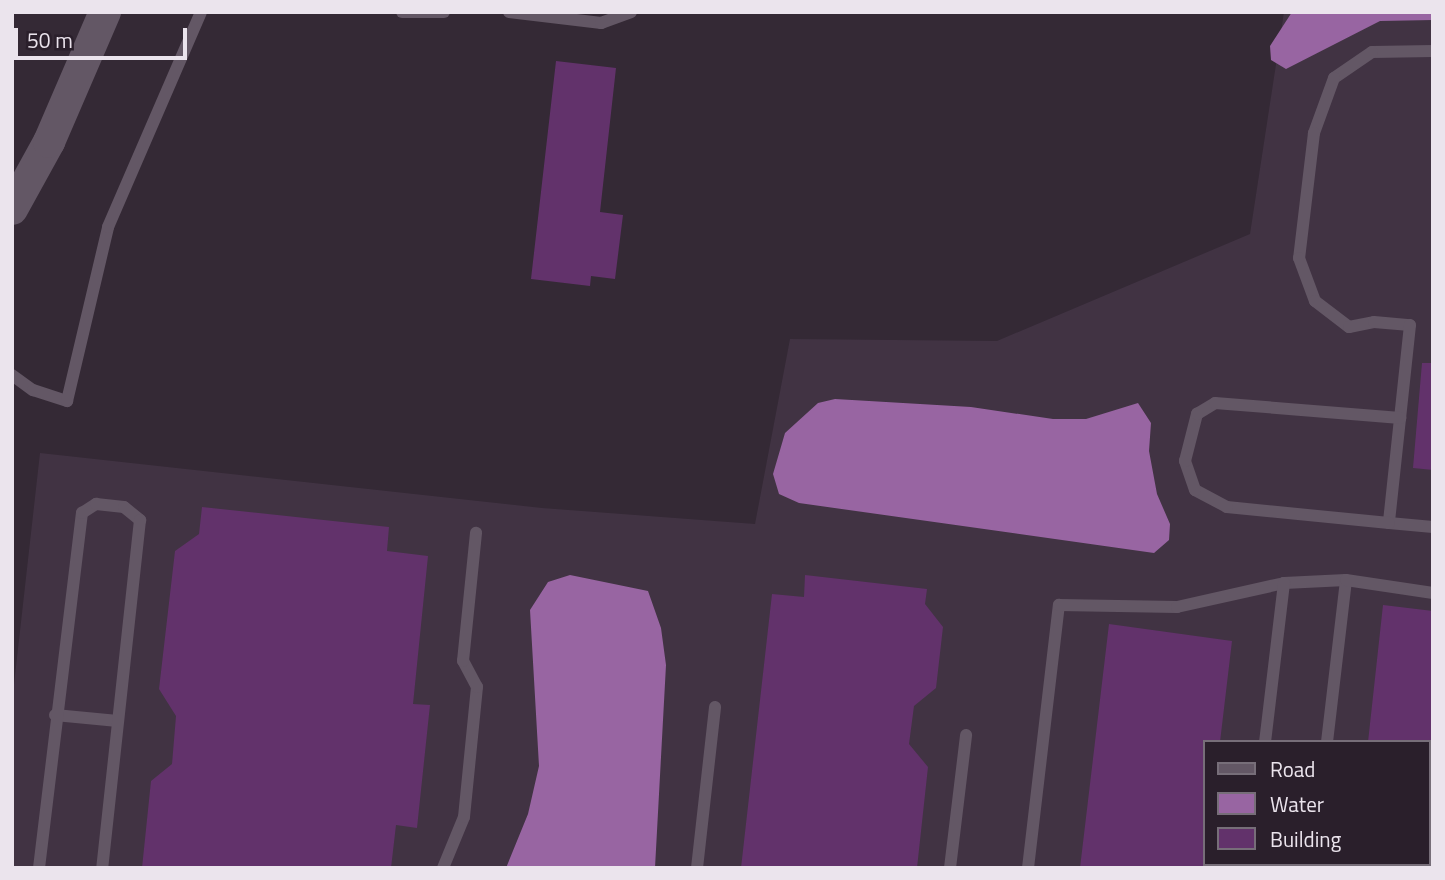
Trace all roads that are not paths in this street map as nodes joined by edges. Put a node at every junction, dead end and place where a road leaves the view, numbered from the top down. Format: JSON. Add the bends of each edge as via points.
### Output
{"nodes":[{"id":1,"x":105,"y":12,"type":"edge"},
{"id":2,"x":201,"y":12,"type":"edge"},
{"id":3,"x":402,"y":12,"type":"edge"},
{"id":4,"x":444,"y":12,"type":"edge"},
{"id":5,"x":509,"y":12,"type":"edge"},
{"id":6,"x":631,"y":12,"type":"edge"},
{"id":7,"x":1433,"y":51,"type":"edge"},
{"id":8,"x":12,"y":209,"type":"edge"},
{"id":9,"x":12,"y":375,"type":"edge"},
{"id":10,"x":1400,"y":418,"type":"junction"},
{"id":11,"x":1388,"y":523,"type":"junction"},
{"id":12,"x":1433,"y":527,"type":"edge"},
{"id":13,"x":476,"y":533,"type":"dead end"},
{"id":14,"x":1346,"y":580,"type":"junction"},
{"id":15,"x":1284,"y":583,"type":"junction"},
{"id":16,"x":1433,"y":593,"type":"edge"},
{"id":17,"x":715,"y":707,"type":"dead end"},
{"id":18,"x":55,"y":715,"type":"junction"},
{"id":19,"x":118,"y":721,"type":"junction"},
{"id":20,"x":966,"y":735,"type":"dead end"},
{"id":21,"x":1265,"y":740,"type":"edge"},
{"id":22,"x":1327,"y":740,"type":"edge"},
{"id":23,"x":39,"y":868,"type":"edge"},
{"id":24,"x":103,"y":868,"type":"edge"},
{"id":25,"x":443,"y":868,"type":"edge"},
{"id":26,"x":697,"y":868,"type":"edge"},
{"id":27,"x":950,"y":868,"type":"edge"},
{"id":28,"x":1028,"y":868,"type":"edge"}],
"edges":[{"from":1,"to":8,"type":"street","via":[[49,142]]},
{"from":2,"to":9,"type":"lane","via":[[108,227],[67,401],[33,390]]},
{"from":3,"to":4,"type":"lane"},
{"from":5,"to":6,"type":"lane","via":[[601,23]]},
{"from":7,"to":10,"type":"lane","via":[[1372,52],[1334,78],[1314,133],[1299,258],[1315,301],[1349,327],[1410,325]]},
{"from":10,"to":11,"type":"lane"},
{"from":10,"to":11,"type":"lane","via":[[1215,403],[1198,414],[1185,461],[1195,491],[1227,507]]},
{"from":11,"to":12,"type":"lane"},
{"from":13,"to":25,"type":"lane","via":[[463,661],[477,687],[476,700],[464,817]]},
{"from":14,"to":15,"type":"lane"},
{"from":14,"to":16,"type":"lane"},
{"from":14,"to":22,"type":"lane"},
{"from":15,"to":21,"type":"lane"},
{"from":15,"to":28,"type":"lane","via":[[1177,607],[1059,605]]},
{"from":17,"to":26,"type":"lane"},
{"from":18,"to":19,"type":"lane"},
{"from":18,"to":19,"type":"lane","via":[[82,513],[96,504],[124,508],[140,520]]},
{"from":18,"to":23,"type":"lane"},
{"from":19,"to":24,"type":"lane"},
{"from":20,"to":27,"type":"lane"}]}
